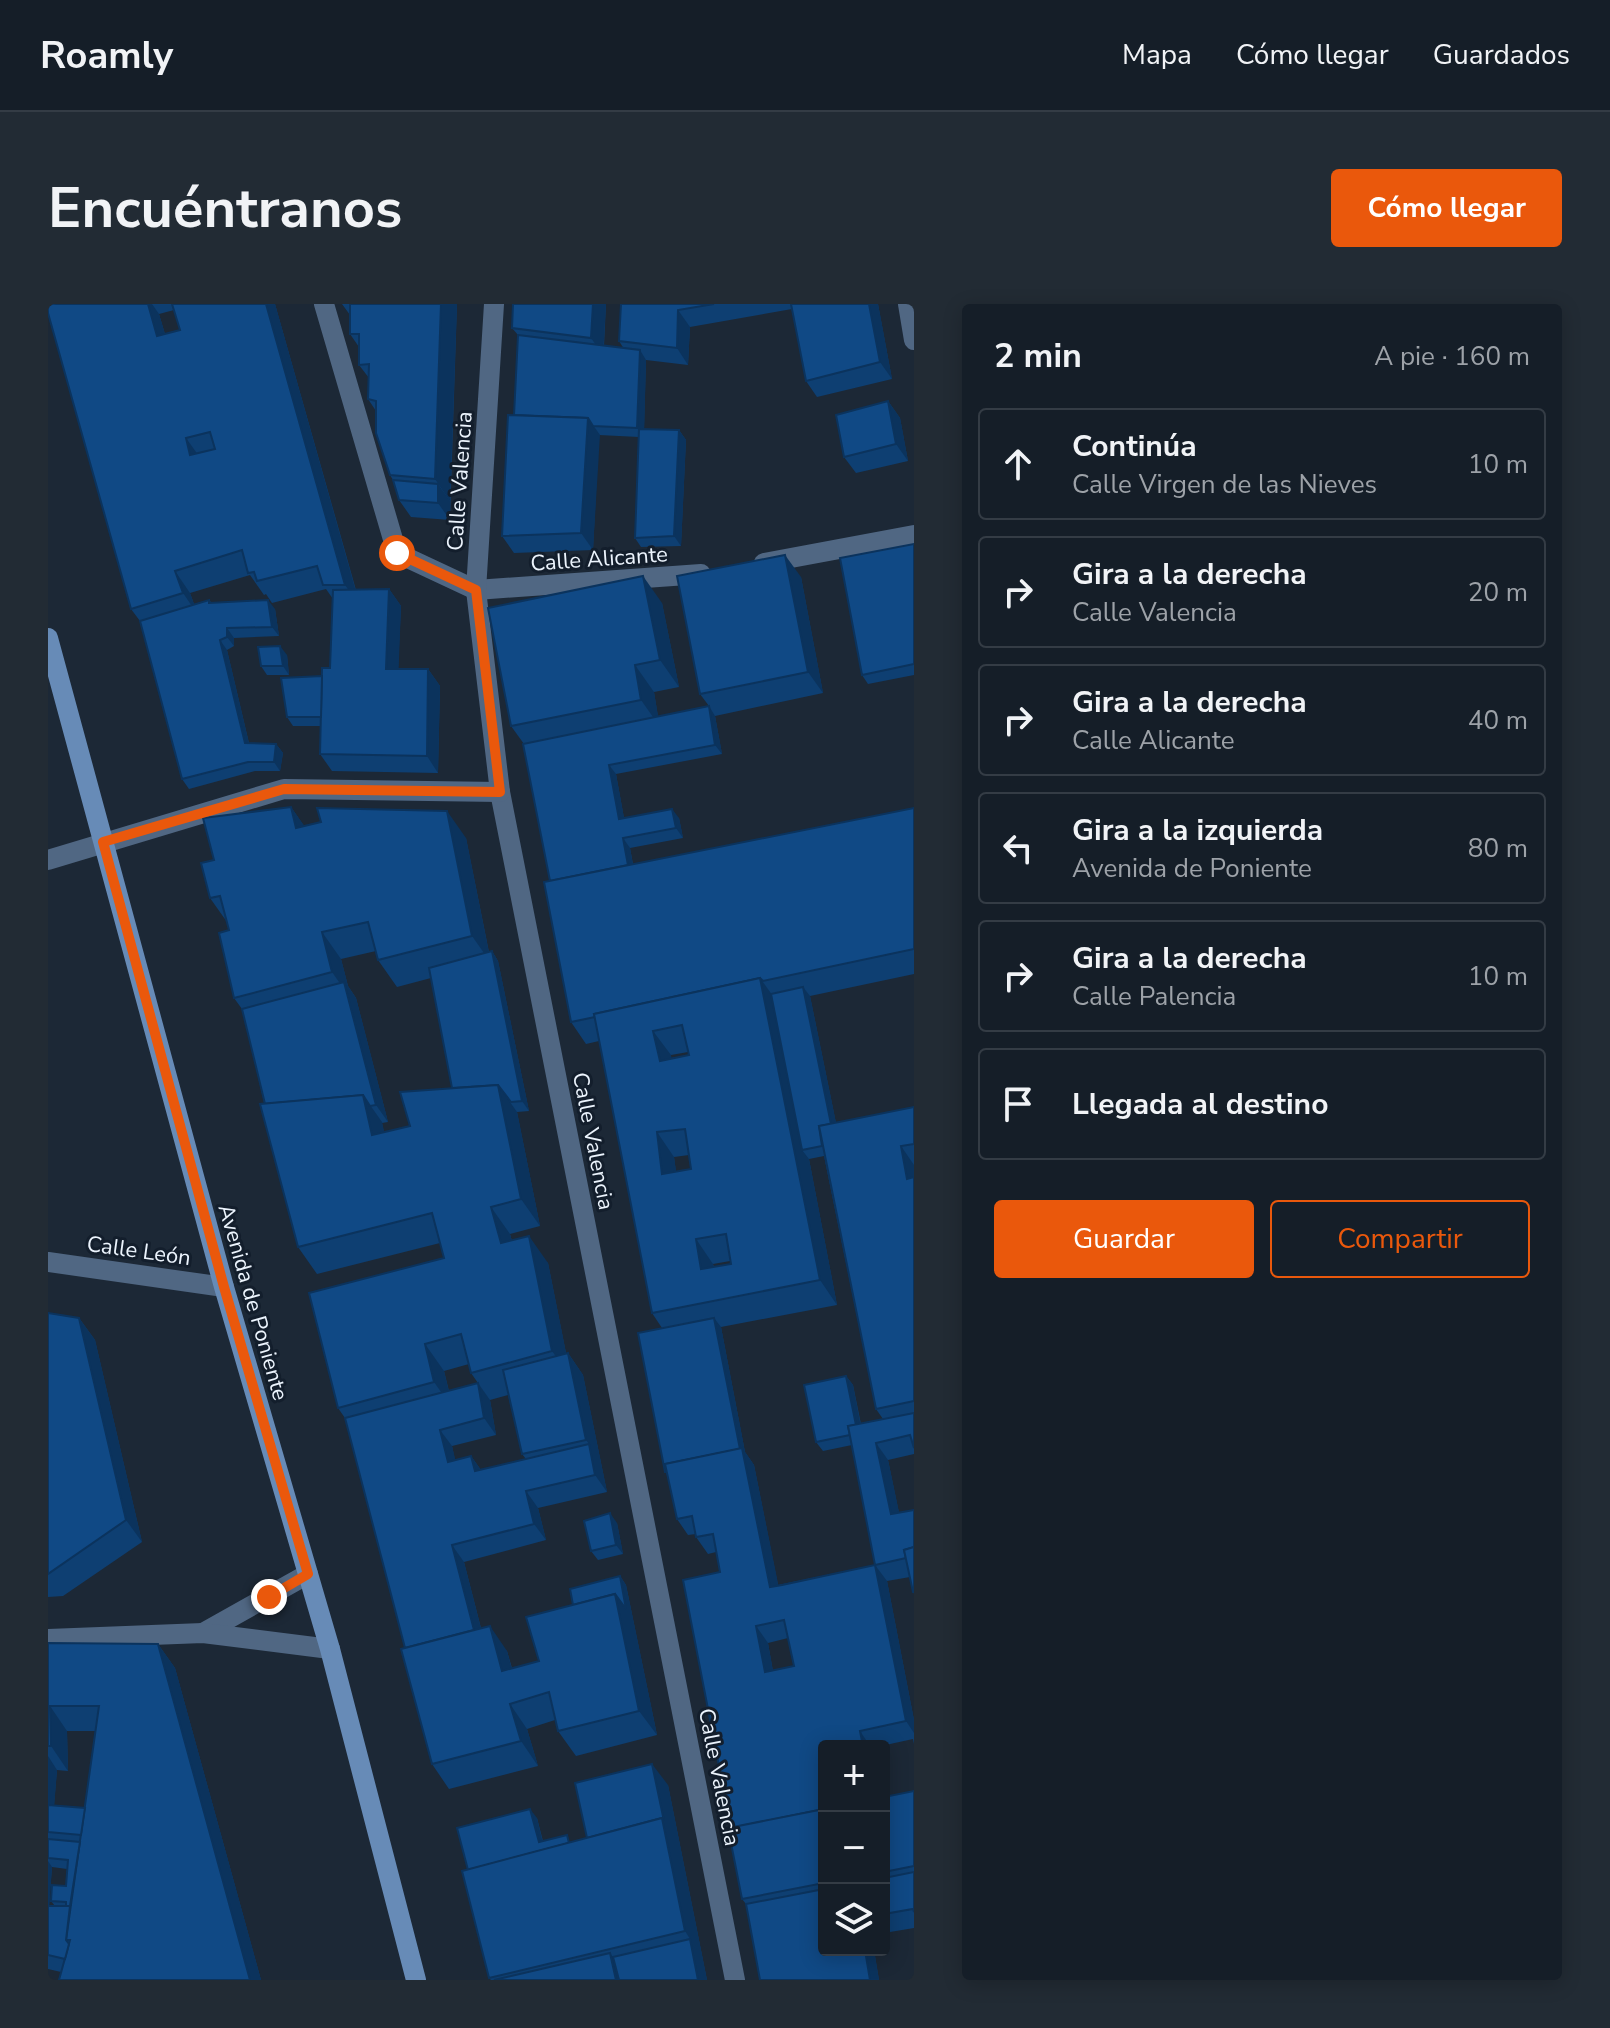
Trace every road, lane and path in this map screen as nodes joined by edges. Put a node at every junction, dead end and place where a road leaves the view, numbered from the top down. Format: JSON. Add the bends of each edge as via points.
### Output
{"nodes":[{"id":1,"x":324,"y":304,"type":"edge"},
{"id":2,"x":494,"y":304,"type":"edge"},
{"id":3,"x":908,"y":304,"type":"edge"},
{"id":4,"x":914,"y":340,"type":"edge"},
{"id":5,"x":914,"y":535,"type":"edge"},
{"id":6,"x":476,"y":590,"type":"junction"},
{"id":7,"x":48,"y":638,"type":"edge"},
{"id":8,"x":500,"y":792,"type":"junction"},
{"id":9,"x":103,"y":842,"type":"junction"},
{"id":10,"x":48,"y":860,"type":"edge"},
{"id":11,"x":48,"y":1262,"type":"edge"},
{"id":12,"x":224,"y":1287,"type":"junction"},
{"id":13,"x":308,"y":1574,"type":"junction"},
{"id":14,"x":203,"y":1633,"type":"junction"},
{"id":15,"x":48,"y":1639,"type":"edge"},
{"id":16,"x":330,"y":1649,"type":"junction"},
{"id":17,"x":416,"y":1980,"type":"edge"},
{"id":18,"x":735,"y":1980,"type":"edge"}],
"edges":[{"from":1,"to":6,"type":"street","via":[[397,553]]},
{"from":2,"to":6,"type":"street","name":"Calle Valencia"},
{"from":3,"to":4,"type":"street"},
{"from":5,"to":6,"type":"street","name":"Calle Alicante","via":[[695,575]]},
{"from":6,"to":8,"type":"street","name":"Calle Valencia"},
{"from":7,"to":9,"type":"main road","name":"Avenida de Poniente"},
{"from":8,"to":9,"type":"street","via":[[284,789]]},
{"from":8,"to":18,"type":"street","name":"Calle Valencia"},
{"from":9,"to":10,"type":"street"},
{"from":9,"to":12,"type":"main road","name":"Avenida de Poniente"},
{"from":11,"to":12,"type":"street","name":"Calle León"},
{"from":12,"to":13,"type":"main road","name":"Avenida de Poniente"},
{"from":13,"to":14,"type":"street"},
{"from":13,"to":16,"type":"main road","name":"Avenida de Poniente"},
{"from":14,"to":15,"type":"street"},
{"from":14,"to":16,"type":"street"},
{"from":16,"to":17,"type":"main road","name":"Avenida de Poniente"}]}
